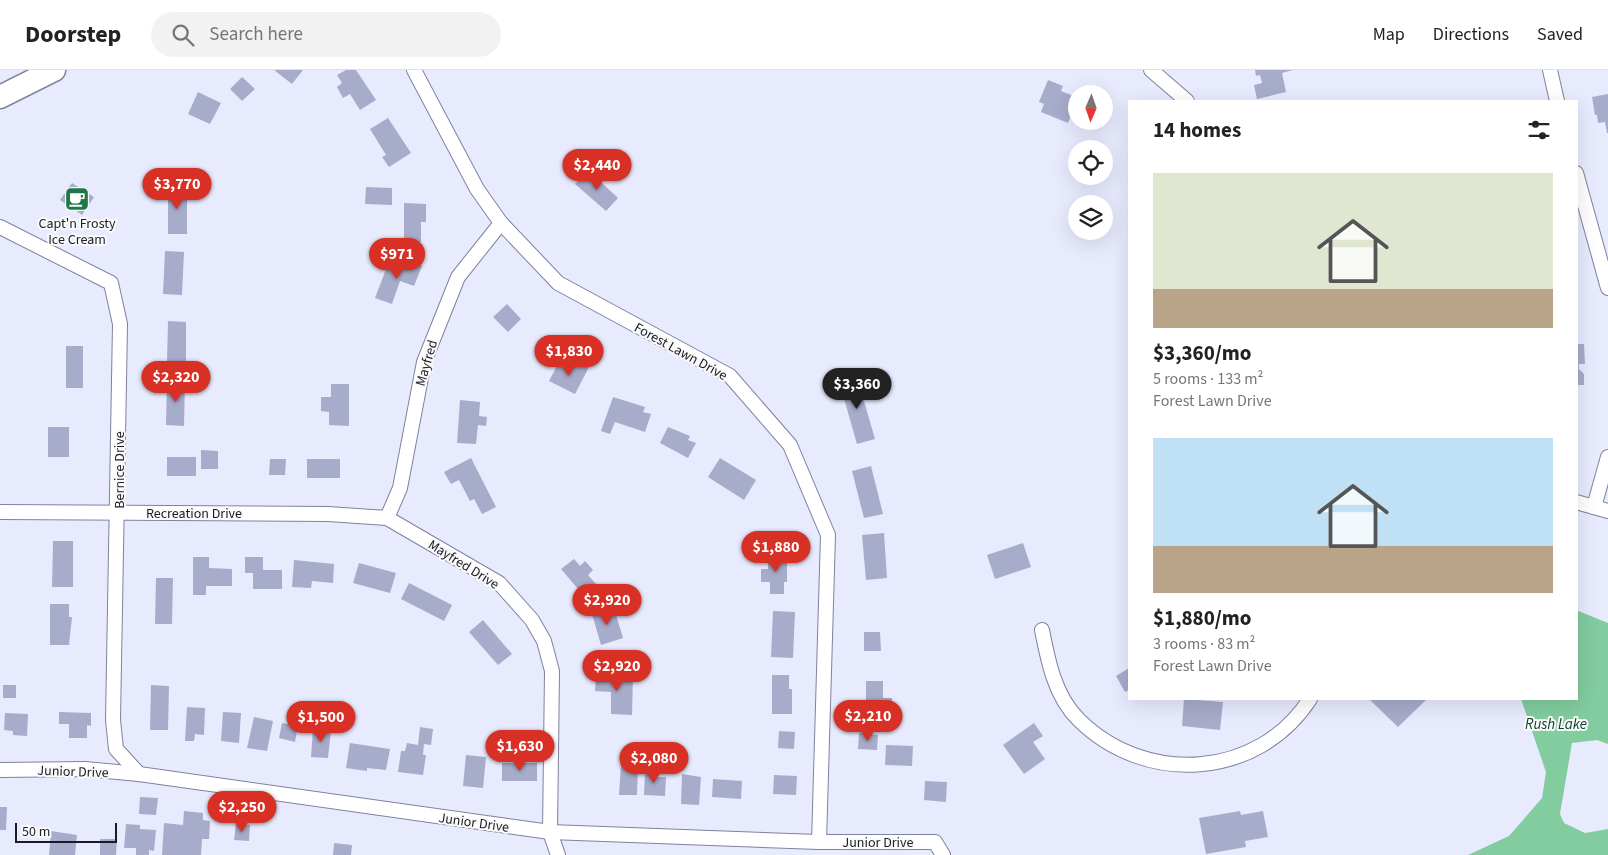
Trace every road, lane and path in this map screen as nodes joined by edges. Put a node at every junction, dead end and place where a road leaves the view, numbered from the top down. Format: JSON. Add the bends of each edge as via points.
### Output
{"nodes":[{"id":1,"x":54,"y":70,"type":"edge"},
{"id":2,"x":414,"y":70,"type":"edge"},
{"id":3,"x":1152,"y":70,"type":"edge"},
{"id":4,"x":1550,"y":70,"type":"edge"},
{"id":5,"x":0,"y":97,"type":"edge"},
{"id":6,"x":1186,"y":100,"type":"edge"},
{"id":7,"x":1557,"y":100,"type":"edge"},
{"id":8,"x":1578,"y":180,"type":"edge"},
{"id":9,"x":501,"y":224,"type":"junction"},
{"id":10,"x":0,"y":227,"type":"edge"},
{"id":11,"x":1608,"y":288,"type":"edge"},
{"id":12,"x":1608,"y":457,"type":"edge"},
{"id":13,"x":1578,"y":503,"type":"edge"},
{"id":14,"x":1594,"y":507,"type":"junction"},
{"id":15,"x":1608,"y":511,"type":"edge"},
{"id":16,"x":0,"y":512,"type":"edge"},
{"id":17,"x":118,"y":513,"type":"junction"},
{"id":18,"x":387,"y":518,"type":"junction"},
{"id":19,"x":1042,"y":630,"type":"dead end"},
{"id":20,"x":1309,"y":700,"type":"edge"},
{"id":21,"x":0,"y":770,"type":"edge"},
{"id":22,"x":139,"y":774,"type":"junction"},
{"id":23,"x":550,"y":832,"type":"junction"},
{"id":24,"x":819,"y":842,"type":"junction"},
{"id":25,"x":558,"y":855,"type":"edge"},
{"id":26,"x":943,"y":855,"type":"edge"}],
"edges":[{"from":1,"to":5,"type":"main road"},
{"from":2,"to":9,"type":"street","name":"Forest Lawn Drive","via":[[476,189]]},
{"from":3,"to":6,"type":"street"},
{"from":4,"to":7,"type":"street"},
{"from":8,"to":11,"type":"street"},
{"from":9,"to":18,"type":"street","name":"Mayfred","via":[[458,277],[424,362],[400,488]]},
{"from":9,"to":24,"type":"street","name":"Forest Lawn Drive","via":[[558,283],[730,376],[790,445],[828,535]]},
{"from":10,"to":17,"type":"street","name":"Bernice Drive","via":[[111,283],[120,324]]},
{"from":12,"to":14,"type":"street"},
{"from":13,"to":14,"type":"street"},
{"from":14,"to":15,"type":"street"},
{"from":16,"to":17,"type":"street","name":"Recreation Drive"},
{"from":17,"to":18,"type":"street","name":"Recreation Drive","via":[[328,514]]},
{"from":17,"to":22,"type":"street","name":"Bernice Drive","via":[[113,720],[116,749]]},
{"from":18,"to":23,"type":"street","name":"Mayfred Drive","via":[[499,583],[532,620],[544,641],[552,671]]},
{"from":19,"to":20,"type":"street","via":[[1054,678],[1078,720],[1129,754],[1159,763],[1195,766],[1241,757],[1284,731]]},
{"from":21,"to":22,"type":"street","name":"Junior Drive","via":[[86,769]]},
{"from":22,"to":23,"type":"street","name":"Junior Drive"},
{"from":23,"to":24,"type":"street","name":"Junior Drive"},
{"from":23,"to":25,"type":"street","name":"Mayfred Drive"},
{"from":24,"to":26,"type":"street","name":"Junior Drive","via":[[935,842]]}]}
